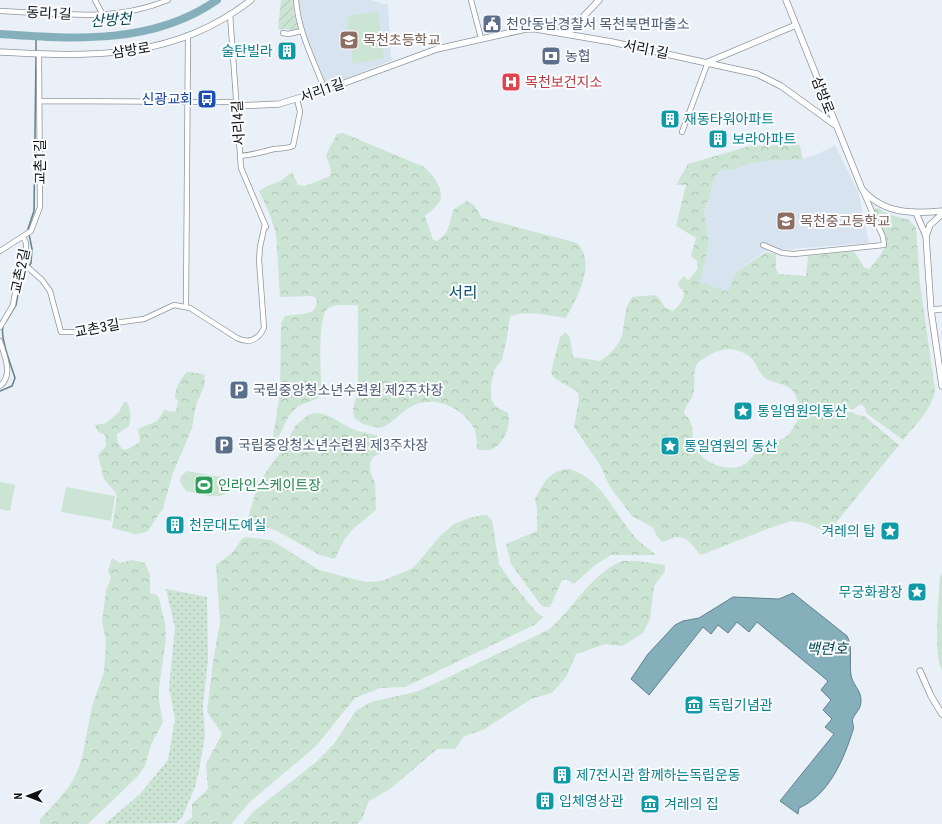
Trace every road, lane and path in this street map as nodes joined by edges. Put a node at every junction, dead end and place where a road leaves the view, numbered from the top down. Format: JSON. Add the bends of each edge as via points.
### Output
{"nodes":[{"id":1,"x":95,"y":0,"type":"edge"},
{"id":2,"x":168,"y":0,"type":"edge"},
{"id":3,"x":251,"y":0,"type":"edge"},
{"id":4,"x":296,"y":0,"type":"edge"},
{"id":5,"x":471,"y":0,"type":"edge"},
{"id":6,"x":599,"y":0,"type":"edge"},
{"id":7,"x":786,"y":0,"type":"edge"},
{"id":8,"x":0,"y":11,"type":"edge"},
{"id":9,"x":230,"y":14,"type":"junction"},
{"id":10,"x":103,"y":15,"type":"junction"},
{"id":11,"x":796,"y":25,"type":"junction"},
{"id":12,"x":302,"y":31,"type":"junction"},
{"id":13,"x":567,"y":34,"type":"junction"},
{"id":14,"x":188,"y":35,"type":"junction"},
{"id":15,"x":286,"y":35,"type":"dead end"},
{"id":16,"x":481,"y":38,"type":"junction"},
{"id":17,"x":0,"y":52,"type":"edge"},
{"id":18,"x":37,"y":54,"type":"junction"},
{"id":19,"x":708,"y":62,"type":"junction"},
{"id":20,"x":325,"y":90,"type":"junction"},
{"id":21,"x":297,"y":98,"type":"junction"},
{"id":22,"x":40,"y":101,"type":"junction"},
{"id":23,"x":188,"y":101,"type":"junction"},
{"id":24,"x":237,"y":104,"type":"junction"},
{"id":25,"x":835,"y":125,"type":"junction"},
{"id":26,"x":682,"y":132,"type":"dead end"},
{"id":27,"x":240,"y":156,"type":"junction"},
{"id":28,"x":862,"y":189,"type":"junction"},
{"id":29,"x":942,"y":212,"type":"edge"},
{"id":30,"x":916,"y":213,"type":"junction"},
{"id":31,"x":24,"y":236,"type":"junction"},
{"id":32,"x":926,"y":236,"type":"junction"},
{"id":33,"x":763,"y":245,"type":"dead end"},
{"id":34,"x":0,"y":252,"type":"edge"},
{"id":35,"x":25,"y":265,"type":"junction"},
{"id":36,"x":186,"y":306,"type":"junction"},
{"id":37,"x":942,"y":309,"type":"edge"},
{"id":38,"x":931,"y":310,"type":"junction"},
{"id":39,"x":0,"y":327,"type":"edge"},
{"id":40,"x":0,"y":341,"type":"edge"},
{"id":41,"x":0,"y":386,"type":"edge"},
{"id":42,"x":942,"y":386,"type":"edge"},
{"id":43,"x":920,"y":672,"type":"dead end"},
{"id":44,"x":942,"y":714,"type":"edge"}],
"edges":[{"from":1,"to":10,"type":"street"},
{"from":2,"to":10,"type":"street","name":"동리1길","via":[[131,12]]},
{"from":3,"to":9,"type":"street","name":"삼방로"},
{"from":4,"to":12,"type":"street"},
{"from":5,"to":16,"type":"street"},
{"from":6,"to":13,"type":"street"},
{"from":7,"to":11,"type":"street","name":"삼방로"},
{"from":8,"to":10,"type":"street","name":"동리1길"},
{"from":9,"to":14,"type":"street","name":"삼방로"},
{"from":9,"to":24,"type":"street","name":"서리4길"},
{"from":11,"to":19,"type":"street"},
{"from":11,"to":25,"type":"street","name":"삼방로"},
{"from":12,"to":15,"type":"street"},
{"from":12,"to":20,"type":"street"},
{"from":13,"to":16,"type":"street","name":"서리1길","via":[[526,29]]},
{"from":13,"to":19,"type":"street","name":"서리1길"},
{"from":14,"to":18,"type":"street","name":"삼방로","via":[[134,51],[76,55]]},
{"from":14,"to":23,"type":"street"},
{"from":16,"to":20,"type":"street","name":"서리1길","via":[[437,49]]},
{"from":17,"to":18,"type":"street","name":"삼방로"},
{"from":18,"to":22,"type":"street","name":"교촌1길"},
{"from":19,"to":25,"type":"street","name":"서리1길","via":[[770,79]]},
{"from":19,"to":26,"type":"street"},
{"from":20,"to":21,"type":"street","name":"서리1길"},
{"from":21,"to":24,"type":"street","name":"서리1길","via":[[266,106]]},
{"from":21,"to":27,"type":"street","via":[[300,112],[293,146]]},
{"from":22,"to":23,"type":"street","name":"서리1길"},
{"from":22,"to":31,"type":"street","name":"교촌1길","via":[[40,207],[31,231]]},
{"from":23,"to":24,"type":"street","name":"서리1길"},
{"from":23,"to":36,"type":"street"},
{"from":24,"to":27,"type":"street","name":"서리4길"},
{"from":25,"to":28,"type":"street","name":"삼방로"},
{"from":27,"to":36,"type":"street","name":"서리4길","via":[[241,168],[266,226],[259,260],[264,328],[260,335],[251,341],[243,341]]},
{"from":28,"to":30,"type":"street","name":"삼방로","via":[[875,202],[888,208]]},
{"from":28,"to":33,"type":"street","name":"삼방로","via":[[884,245],[794,254],[782,253]]},
{"from":29,"to":30,"type":"street","name":"삼방로"},
{"from":29,"to":32,"type":"street","via":[[930,225]]},
{"from":30,"to":32,"type":"street"},
{"from":31,"to":34,"type":"street","name":"교촌1길"},
{"from":31,"to":35,"type":"street","name":"교촌2길"},
{"from":32,"to":38,"type":"street"},
{"from":35,"to":36,"type":"street","name":"교촌3길","via":[[50,291],[61,332],[85,332],[107,324],[144,319],[168,306]]},
{"from":35,"to":39,"type":"street","name":"교촌2길","via":[[19,270],[13,305]]},
{"from":37,"to":38,"type":"street"},
{"from":38,"to":42,"type":"street"},
{"from":40,"to":41,"type":"street","via":[[8,371],[5,382]]},
{"from":43,"to":44,"type":"street"}]}
